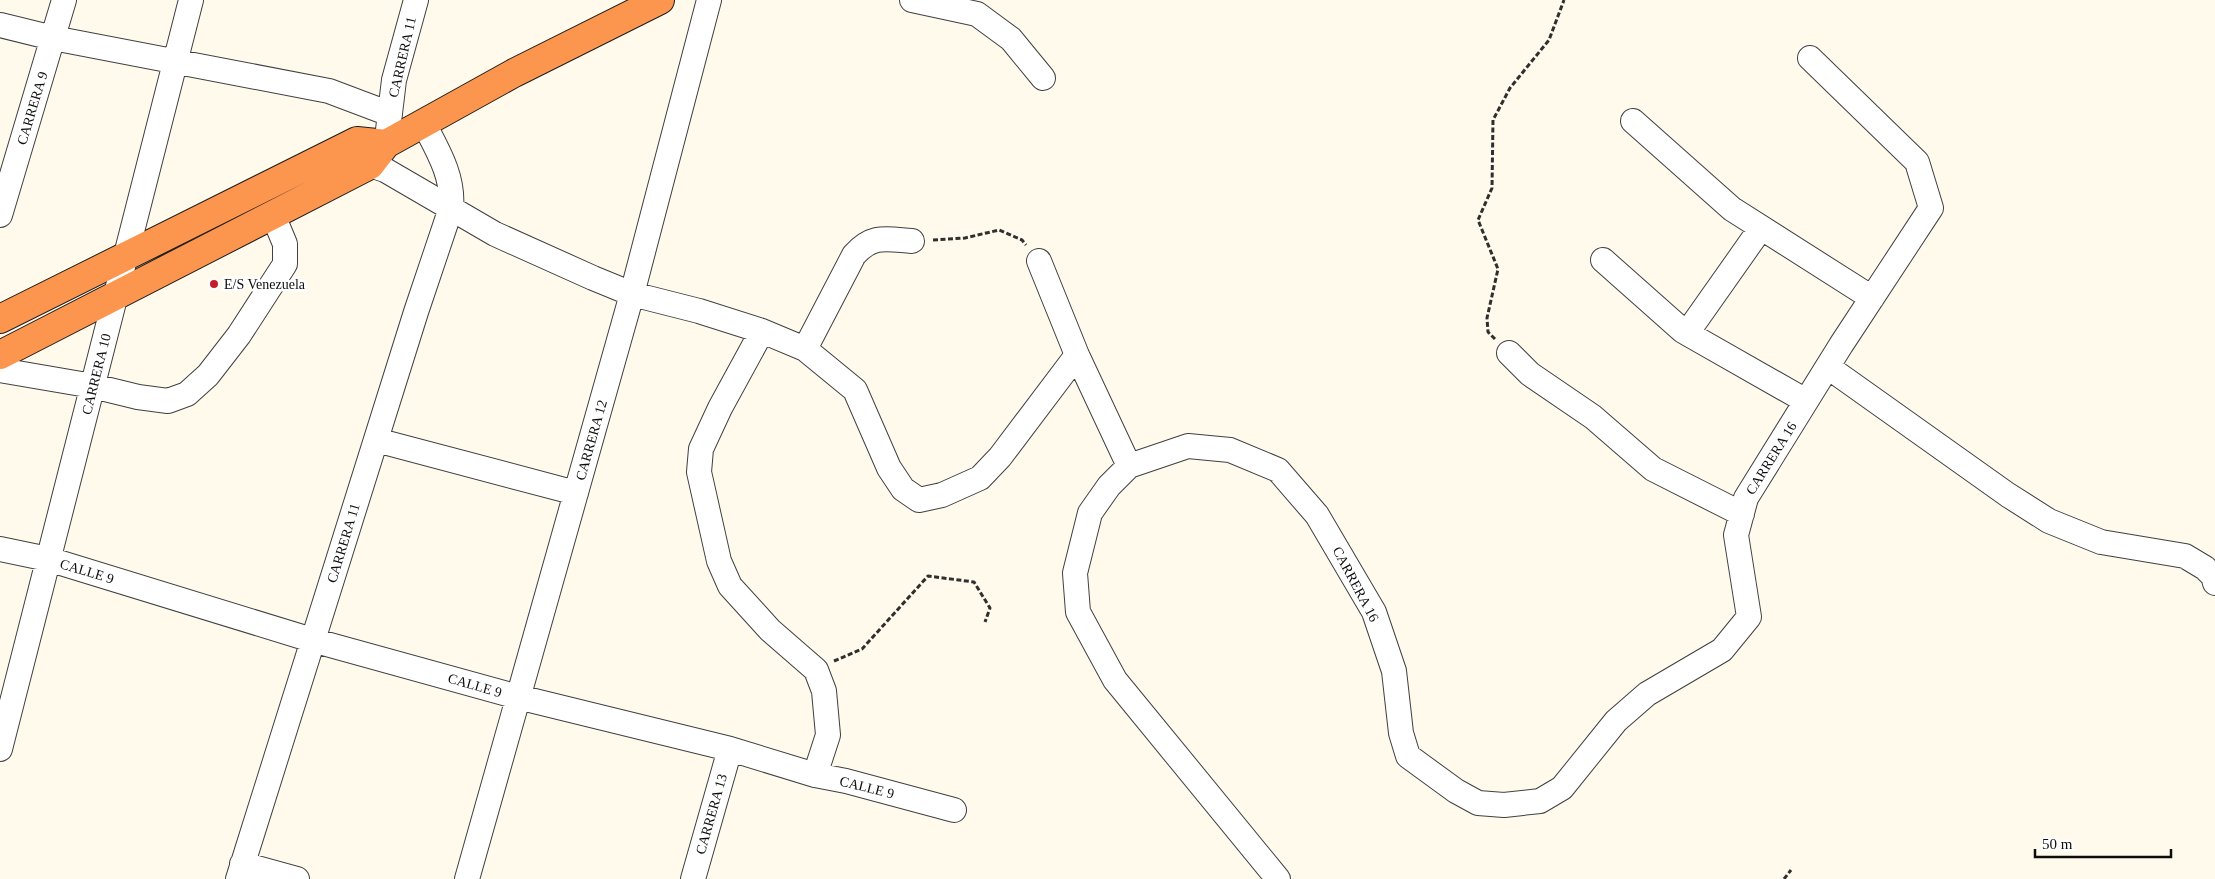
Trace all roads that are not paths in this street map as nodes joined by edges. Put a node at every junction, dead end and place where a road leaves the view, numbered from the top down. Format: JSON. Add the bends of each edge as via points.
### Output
{"nodes":[{"id":1,"x":64,"y":0,"type":"edge"},
{"id":2,"x":191,"y":0,"type":"edge"},
{"id":3,"x":416,"y":0,"type":"edge"},
{"id":4,"x":660,"y":0,"type":"edge"},
{"id":5,"x":708,"y":0,"type":"edge"},
{"id":6,"x":912,"y":0,"type":"edge"},
{"id":7,"x":0,"y":25,"type":"edge"},
{"id":8,"x":53,"y":38,"type":"junction"},
{"id":9,"x":1810,"y":58,"type":"dead end"},
{"id":10,"x":176,"y":61,"type":"junction"},
{"id":11,"x":1043,"y":78,"type":"dead end"},
{"id":12,"x":390,"y":114,"type":"junction"},
{"id":13,"x":1633,"y":121,"type":"dead end"},
{"id":14,"x":424,"y":124,"type":"junction"},
{"id":15,"x":378,"y":155,"type":"junction"},
{"id":16,"x":451,"y":208,"type":"junction"},
{"id":17,"x":0,"y":215,"type":"edge"},
{"id":18,"x":273,"y":215,"type":"junction"},
{"id":19,"x":1761,"y":228,"type":"junction"},
{"id":20,"x":912,"y":241,"type":"road end"},
{"id":21,"x":126,"y":256,"type":"junction"},
{"id":22,"x":1603,"y":260,"type":"dead end"},
{"id":23,"x":1039,"y":261,"type":"road end"},
{"id":24,"x":632,"y":294,"type":"junction"},
{"id":25,"x":116,"y":295,"type":"junction"},
{"id":26,"x":1872,"y":298,"type":"junction"},
{"id":27,"x":0,"y":319,"type":"edge"},
{"id":28,"x":762,"y":331,"type":"junction"},
{"id":29,"x":1687,"y":333,"type":"junction"},
{"id":30,"x":805,"y":349,"type":"junction"},
{"id":31,"x":1510,"y":353,"type":"road end"},
{"id":32,"x":0,"y":355,"type":"edge"},
{"id":33,"x":1077,"y":355,"type":"junction"},
{"id":34,"x":1828,"y":367,"type":"junction"},
{"id":35,"x":0,"y":370,"type":"edge"},
{"id":36,"x":93,"y":386,"type":"junction"},
{"id":37,"x":1806,"y":401,"type":"junction"},
{"id":38,"x":376,"y":440,"type":"junction"},
{"id":39,"x":1129,"y":466,"type":"junction"},
{"id":40,"x":576,"y":493,"type":"junction"},
{"id":41,"x":1742,"y":514,"type":"junction"},
{"id":42,"x":0,"y":549,"type":"edge"},
{"id":43,"x":48,"y":559,"type":"junction"},
{"id":44,"x":2215,"y":583,"type":"edge"},
{"id":45,"x":312,"y":640,"type":"junction"},
{"id":46,"x":518,"y":697,"type":"junction"},
{"id":47,"x":0,"y":749,"type":"edge"},
{"id":48,"x":730,"y":749,"type":"junction"},
{"id":49,"x":814,"y":775,"type":"junction"},
{"id":50,"x":954,"y":810,"type":"dead end"},
{"id":51,"x":240,"y":871,"type":"edge"},
{"id":52,"x":297,"y":879,"type":"edge"},
{"id":53,"x":467,"y":879,"type":"edge"},
{"id":54,"x":693,"y":879,"type":"edge"},
{"id":55,"x":1278,"y":879,"type":"edge"}],
"edges":[{"from":1,"to":8,"type":"street","name":"CARRERA 9"},
{"from":2,"to":10,"type":"street","name":"CARRERA 10"},
{"from":3,"to":12,"type":"street","name":"CARRERA 11","via":[[394,80]]},
{"from":4,"to":14,"type":"highway","via":[[514,73]]},
{"from":5,"to":24,"type":"street","name":"CARRERA 12"},
{"from":6,"to":11,"type":"street","via":[[977,14],[1011,39]]},
{"from":7,"to":8,"type":"street"},
{"from":8,"to":10,"type":"street"},
{"from":8,"to":17,"type":"street","name":"CARRERA 9"},
{"from":9,"to":26,"type":"street","name":"CARRERA 16","via":[[1917,162],[1931,208]]},
{"from":10,"to":12,"type":"street","via":[[329,91]]},
{"from":10,"to":21,"type":"street","name":"CARRERA 10"},
{"from":12,"to":15,"type":"street","name":"CARRERA 11"},
{"from":13,"to":19,"type":"street","via":[[1732,209]]},
{"from":14,"to":15,"type":"highway"},
{"from":14,"to":16,"type":"street","via":[[448,174]]},
{"from":15,"to":16,"type":"street","via":[[385,170]]},
{"from":15,"to":18,"type":"highway"},
{"from":15,"to":21,"type":"highway","via":[[357,142]]},
{"from":16,"to":24,"type":"street","via":[[495,234]]},
{"from":16,"to":38,"type":"street","name":"CARRERA 11"},
{"from":18,"to":25,"type":"highway"},
{"from":18,"to":36,"type":"street","via":[[285,244],[285,264],[250,319],[208,375],[187,394],[168,401]]},
{"from":19,"to":26,"type":"street"},
{"from":19,"to":29,"type":"street"},
{"from":20,"to":30,"type":"street","via":[[877,238],[865,243],[854,255]]},
{"from":21,"to":25,"type":"street","name":"CARRERA 10"},
{"from":21,"to":27,"type":"highway"},
{"from":22,"to":29,"type":"street"},
{"from":23,"to":33,"type":"street"},
{"from":24,"to":28,"type":"street"},
{"from":24,"to":40,"type":"street","name":"CARRERA 12"},
{"from":25,"to":32,"type":"highway"},
{"from":25,"to":36,"type":"street","name":"CARRERA 10"},
{"from":26,"to":34,"type":"street","name":"CARRERA 16"},
{"from":28,"to":30,"type":"street"},
{"from":28,"to":49,"type":"street","via":[[701,449],[699,472],[719,561],[730,586],[770,630],[816,670],[824,691],[828,735]]},
{"from":29,"to":37,"type":"street"},
{"from":30,"to":33,"type":"street","via":[[855,390],[889,468],[903,489],[919,500],[942,495],[980,478],[1000,457]]},
{"from":31,"to":41,"type":"street","via":[[1530,374],[1593,416],[1653,469]]},
{"from":33,"to":39,"type":"street"},
{"from":34,"to":37,"type":"street","name":"CARRERA 16"},
{"from":34,"to":44,"type":"street","via":[[2049,521],[2101,542],[2185,556],[2205,568]]},
{"from":35,"to":36,"type":"street"},
{"from":36,"to":43,"type":"street","name":"CARRERA 10"},
{"from":37,"to":41,"type":"street","name":"CARRERA 16","via":[[1746,498]]},
{"from":38,"to":40,"type":"street"},
{"from":38,"to":45,"type":"street","name":"CARRERA 11"},
{"from":39,"to":41,"type":"street","name":"CARRERA 16","via":[[1188,446],[1230,450],[1278,470],[1317,515],[1374,612],[1394,671],[1401,733],[1408,756],[1456,791],[1478,802],[1504,805],[1540,801],[1562,788],[1616,721],[1647,694],[1722,650],[1750,617],[1736,535]]},
{"from":39,"to":55,"type":"street","name":"CARRERA 16","via":[[1109,486],[1090,513],[1075,573],[1078,612],[1115,680]]},
{"from":40,"to":46,"type":"street","name":"CARRERA 12"},
{"from":42,"to":43,"type":"street","name":"CALLE 9"},
{"from":43,"to":45,"type":"street","name":"CALLE 9"},
{"from":43,"to":47,"type":"street","name":"CARRERA 10"},
{"from":45,"to":46,"type":"street","name":"CALLE 9"},
{"from":45,"to":51,"type":"street","name":"CARRERA 11"},
{"from":46,"to":48,"type":"street","name":"CALLE 9"},
{"from":46,"to":53,"type":"street","name":"CARRERA 12"},
{"from":48,"to":49,"type":"street","name":"CALLE 9"},
{"from":48,"to":54,"type":"street","name":"CARRERA 13"},
{"from":49,"to":50,"type":"street","name":"CALLE 9"},
{"from":51,"to":52,"type":"street"}]}
